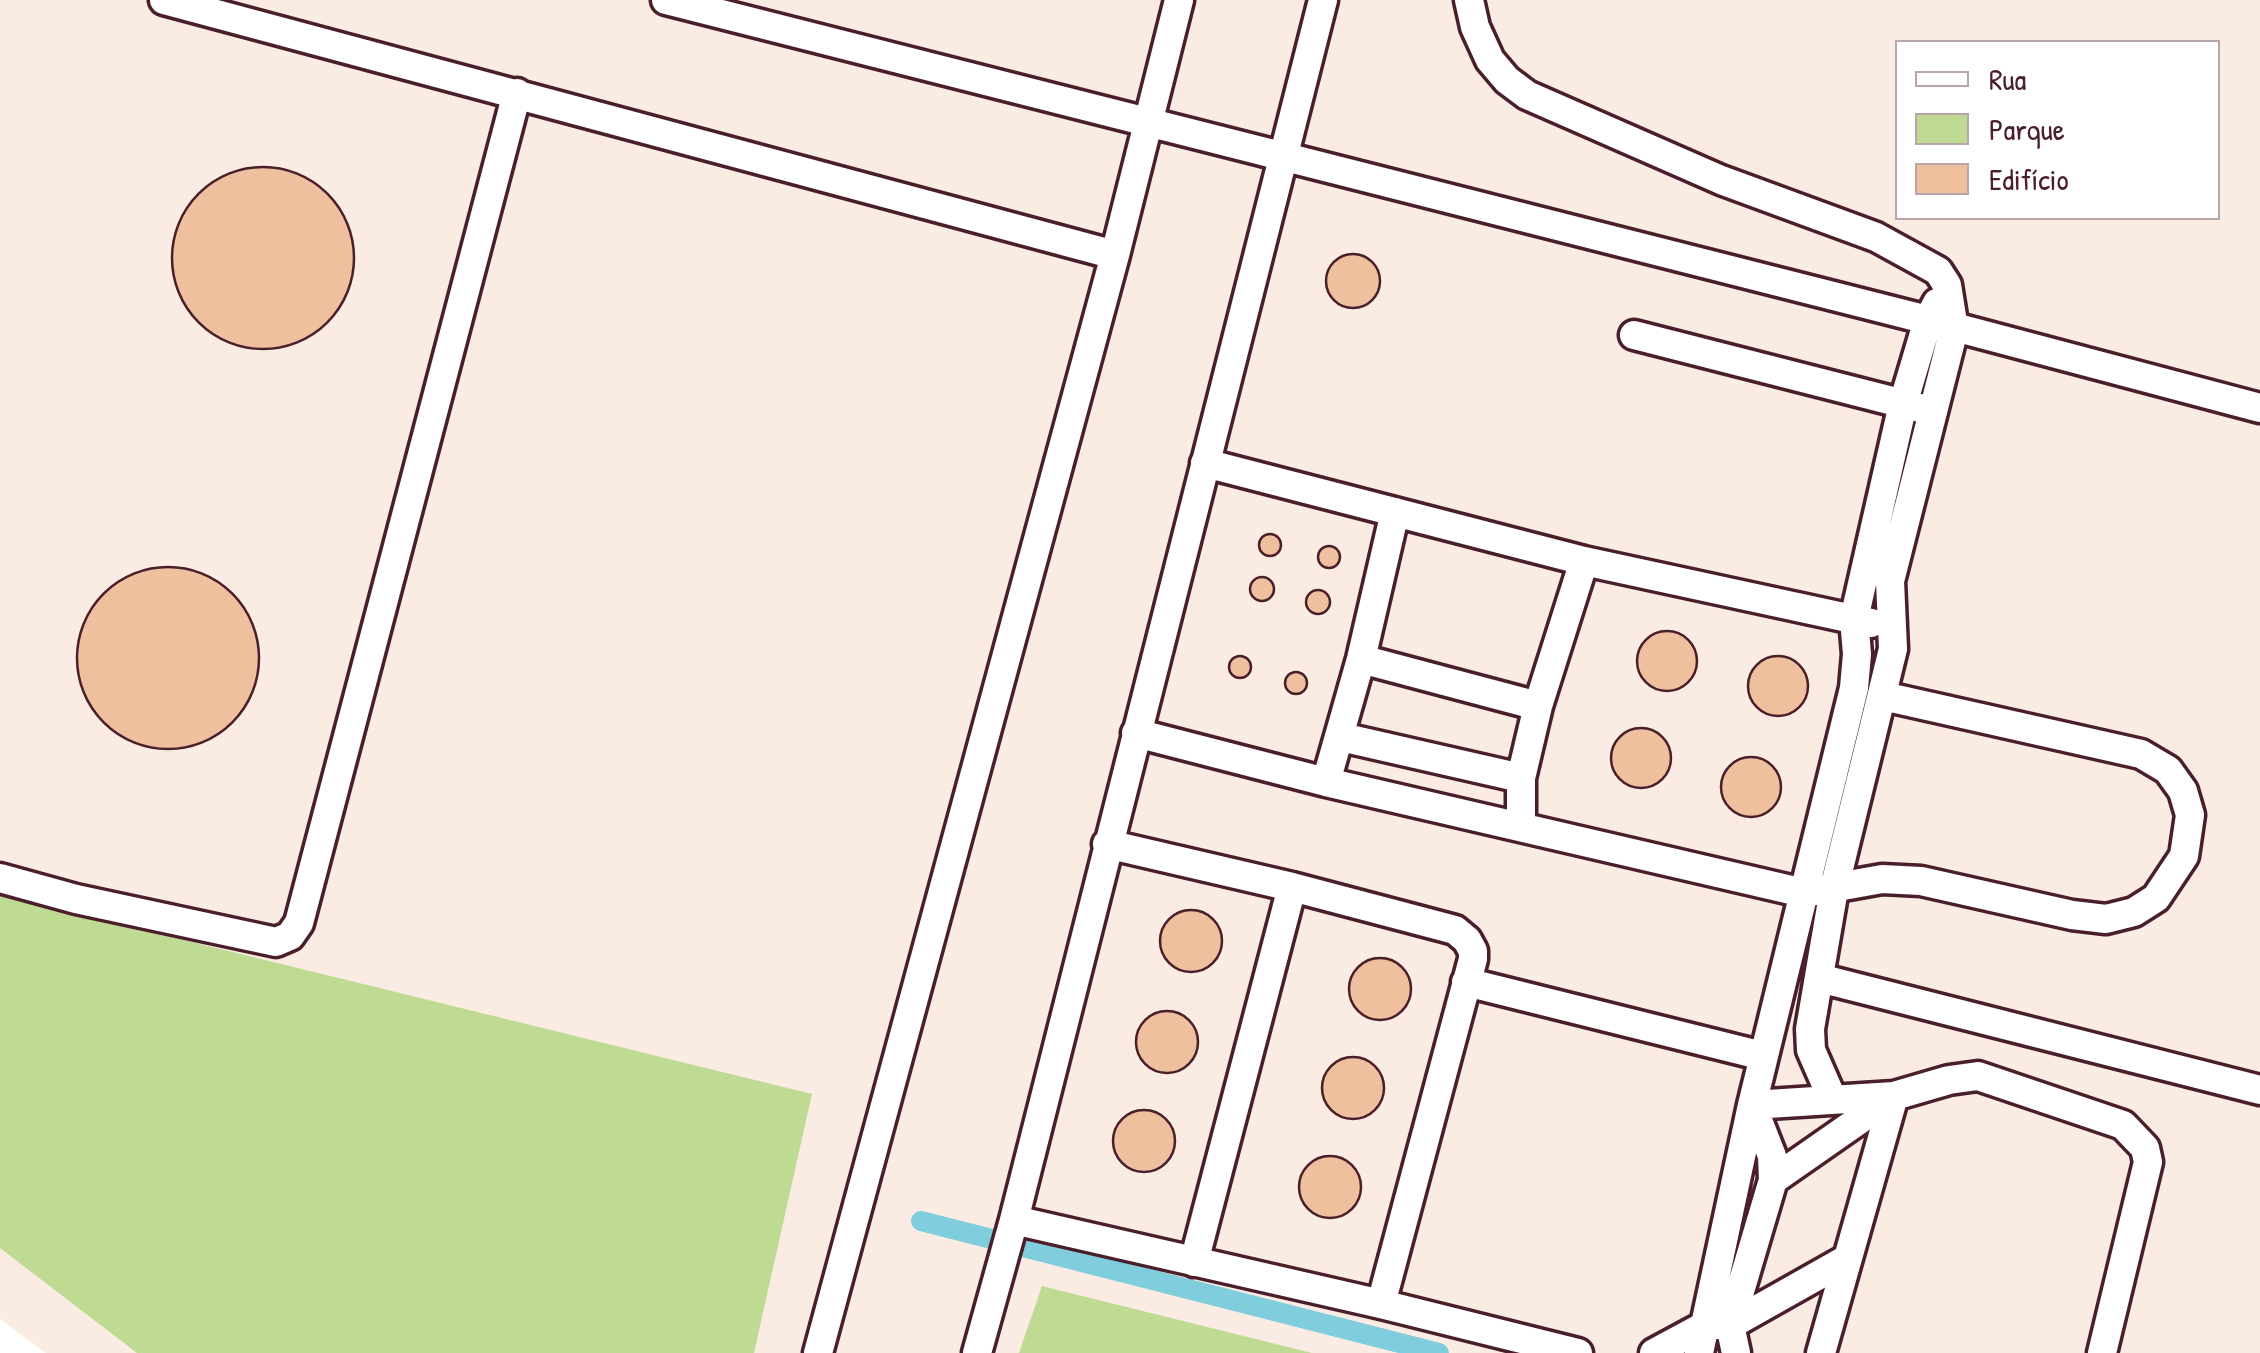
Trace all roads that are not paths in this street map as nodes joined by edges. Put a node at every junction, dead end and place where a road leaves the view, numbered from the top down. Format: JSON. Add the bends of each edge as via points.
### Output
{"nodes":[{"id":1,"x":164,"y":0,"type":"edge"},
{"id":2,"x":666,"y":0,"type":"edge"},
{"id":3,"x":1179,"y":0,"type":"edge"},
{"id":4,"x":1324,"y":0,"type":"edge"},
{"id":5,"x":1469,"y":0,"type":"edge"},
{"id":6,"x":518,"y":93,"type":"junction"},
{"id":7,"x":1158,"y":126,"type":"junction"},
{"id":8,"x":1284,"y":158,"type":"junction"},
{"id":9,"x":1115,"y":254,"type":"junction"},
{"id":10,"x":1947,"y":285,"type":"junction"},
{"id":11,"x":1928,"y":320,"type":"junction"},
{"id":12,"x":1954,"y":329,"type":"junction"},
{"id":13,"x":1634,"y":335,"type":"dead end"},
{"id":14,"x":1904,"y":404,"type":"junction"},
{"id":15,"x":2260,"y":408,"type":"edge"},
{"id":16,"x":1932,"y":410,"type":"junction"},
{"id":17,"x":1205,"y":464,"type":"junction"},
{"id":18,"x":1395,"y":512,"type":"junction"},
{"id":19,"x":1584,"y":561,"type":"junction"},
{"id":20,"x":1854,"y":619,"type":"junction"},
{"id":21,"x":1892,"y":627,"type":"junction"},
{"id":22,"x":1361,"y":659,"type":"junction"},
{"id":23,"x":1883,"y":696,"type":"junction"},
{"id":24,"x":1538,"y":706,"type":"junction"},
{"id":25,"x":1136,"y":732,"type":"junction"},
{"id":26,"x":1341,"y":737,"type":"junction"},
{"id":27,"x":1521,"y":778,"type":"junction"},
{"id":28,"x":1326,"y":782,"type":"junction"},
{"id":29,"x":1522,"y":827,"type":"junction"},
{"id":30,"x":1107,"y":844,"type":"junction"},
{"id":31,"x":0,"y":878,"type":"edge"},
{"id":32,"x":1292,"y":886,"type":"junction"},
{"id":33,"x":1834,"y":890,"type":"junction"},
{"id":34,"x":1804,"y":894,"type":"junction"},
{"id":35,"x":1818,"y":978,"type":"junction"},
{"id":36,"x":1466,"y":982,"type":"junction"},
{"id":37,"x":1763,"y":1056,"type":"junction"},
{"id":38,"x":2260,"y":1090,"type":"edge"},
{"id":39,"x":1894,"y":1096,"type":"junction"},
{"id":40,"x":1832,"y":1098,"type":"junction"},
{"id":41,"x":1752,"y":1106,"type":"junction"},
{"id":42,"x":1773,"y":1180,"type":"junction"},
{"id":43,"x":1014,"y":1220,"type":"junction"},
{"id":44,"x":1848,"y":1259,"type":"junction"},
{"id":45,"x":1194,"y":1262,"type":"junction"},
{"id":46,"x":1382,"y":1304,"type":"junction"},
{"id":47,"x":1718,"y":1325,"type":"junction"},
{"id":48,"x":818,"y":1353,"type":"edge"},
{"id":49,"x":977,"y":1353,"type":"edge"},
{"id":50,"x":1578,"y":1353,"type":"edge"},
{"id":51,"x":1654,"y":1353,"type":"edge"},
{"id":52,"x":1699,"y":1353,"type":"edge"},
{"id":53,"x":1736,"y":1353,"type":"edge"},
{"id":54,"x":1821,"y":1353,"type":"edge"},
{"id":55,"x":2102,"y":1353,"type":"edge"}],
"edges":[{"from":1,"to":6,"type":"lane"},
{"from":2,"to":7,"type":"lane"},
{"from":3,"to":7,"type":"lane"},
{"from":4,"to":8,"type":"lane"},
{"from":5,"to":10,"type":"lane","via":[[1490,60],[1527,94],[1721,180],[1876,237],[1938,271]]},
{"from":6,"to":9,"type":"lane"},
{"from":6,"to":31,"type":"lane","via":[[299,924],[276,942]]},
{"from":7,"to":8,"type":"lane"},
{"from":7,"to":9,"type":"lane","via":[[1140,156]]},
{"from":8,"to":11,"type":"lane"},
{"from":8,"to":17,"type":"lane"},
{"from":9,"to":48,"type":"lane"},
{"from":10,"to":11,"type":"lane"},
{"from":10,"to":12,"type":"lane"},
{"from":11,"to":12,"type":"lane"},
{"from":11,"to":14,"type":"lane"},
{"from":12,"to":15,"type":"lane"},
{"from":12,"to":16,"type":"lane"},
{"from":13,"to":14,"type":"lane"},
{"from":14,"to":16,"type":"lane"},
{"from":14,"to":20,"type":"lane"},
{"from":16,"to":21,"type":"lane","via":[[1890,581]]},
{"from":17,"to":18,"type":"lane"},
{"from":17,"to":25,"type":"lane"},
{"from":18,"to":19,"type":"lane"},
{"from":18,"to":22,"type":"lane"},
{"from":19,"to":20,"type":"lane"},
{"from":19,"to":24,"type":"lane"},
{"from":20,"to":21,"type":"lane"},
{"from":20,"to":34,"type":"lane","via":[[1854,688]]},
{"from":21,"to":23,"type":"lane"},
{"from":22,"to":24,"type":"lane"},
{"from":22,"to":26,"type":"lane"},
{"from":23,"to":33,"type":"lane"},
{"from":23,"to":33,"type":"lane","via":[[2142,754],[2168,770],[2183,791],[2189,837],[2156,898],[2106,919],[1921,881],[1882,879]]},
{"from":24,"to":27,"type":"lane"},
{"from":25,"to":28,"type":"lane"},
{"from":25,"to":30,"type":"lane"},
{"from":26,"to":27,"type":"lane"},
{"from":26,"to":28,"type":"lane"},
{"from":27,"to":29,"type":"lane"},
{"from":28,"to":29,"type":"lane"},
{"from":29,"to":34,"type":"lane"},
{"from":30,"to":32,"type":"lane"},
{"from":30,"to":43,"type":"lane"},
{"from":32,"to":36,"type":"lane","via":[[1455,930],[1473,950]]},
{"from":32,"to":45,"type":"lane"},
{"from":33,"to":34,"type":"lane"},
{"from":33,"to":35,"type":"lane"},
{"from":34,"to":37,"type":"lane"},
{"from":35,"to":38,"type":"lane"},
{"from":35,"to":40,"type":"lane","via":[[1811,1050]]},
{"from":36,"to":37,"type":"lane"},
{"from":36,"to":46,"type":"lane"},
{"from":37,"to":41,"type":"lane"},
{"from":39,"to":40,"type":"lane"},
{"from":39,"to":42,"type":"lane"},
{"from":39,"to":44,"type":"lane"},
{"from":39,"to":55,"type":"lane","via":[[1978,1076],[2110,1119],[2138,1137],[2146,1178]]},
{"from":40,"to":41,"type":"lane"},
{"from":41,"to":42,"type":"lane","via":[[1772,1156]]},
{"from":41,"to":47,"type":"lane"},
{"from":42,"to":47,"type":"lane"},
{"from":43,"to":45,"type":"lane"},
{"from":43,"to":49,"type":"lane"},
{"from":44,"to":47,"type":"lane"},
{"from":44,"to":54,"type":"lane"},
{"from":45,"to":46,"type":"lane"},
{"from":46,"to":50,"type":"lane"},
{"from":47,"to":51,"type":"lane"},
{"from":47,"to":52,"type":"lane"},
{"from":47,"to":53,"type":"lane"}]}
